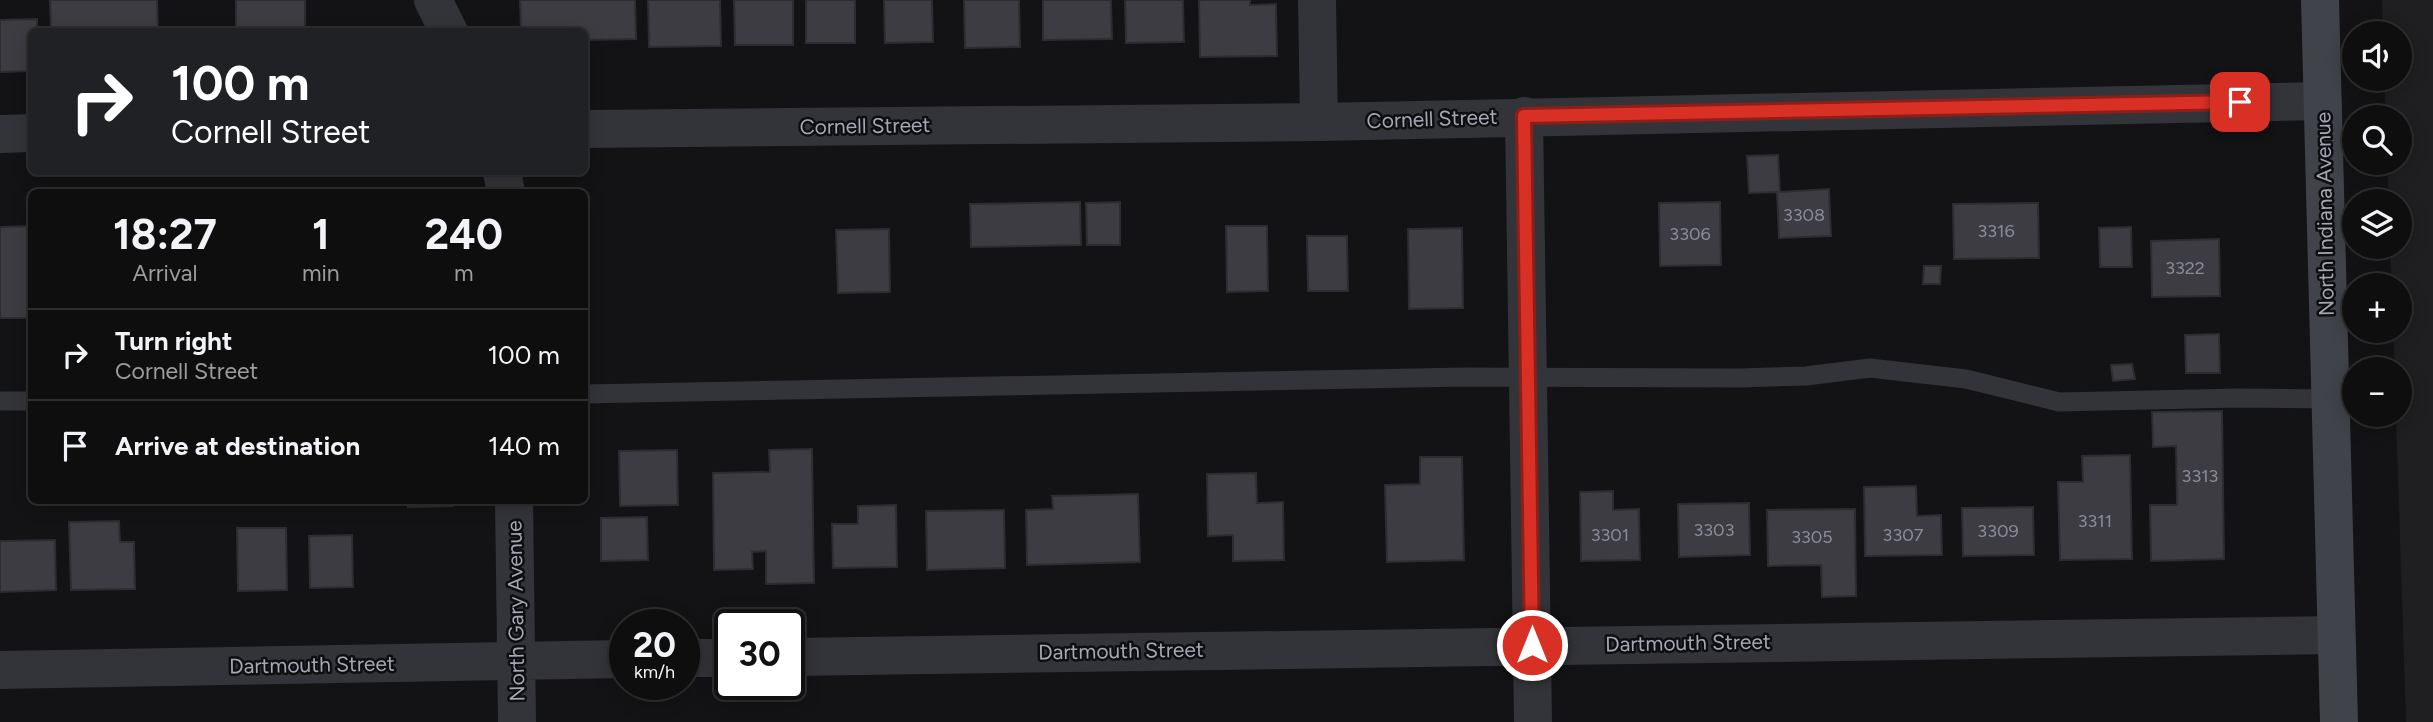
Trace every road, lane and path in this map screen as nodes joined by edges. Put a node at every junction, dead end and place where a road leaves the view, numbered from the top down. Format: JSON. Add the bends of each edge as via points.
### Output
{"nodes":[{"id":1,"x":433,"y":0,"type":"edge"},
{"id":2,"x":1317,"y":0,"type":"edge"},
{"id":3,"x":2320,"y":0,"type":"edge"},
{"id":4,"x":447,"y":28,"type":"edge"},
{"id":5,"x":2322,"y":101,"type":"junction"},
{"id":6,"x":1524,"y":116,"type":"junction"},
{"id":7,"x":1319,"y":122,"type":"junction"},
{"id":8,"x":588,"y":129,"type":"edge"},
{"id":9,"x":28,"y":133,"type":"edge"},
{"id":10,"x":0,"y":134,"type":"edge"},
{"id":11,"x":1530,"y":379,"type":"junction"},
{"id":12,"x":588,"y":394,"type":"edge"},
{"id":13,"x":2330,"y":399,"type":"junction"},
{"id":14,"x":0,"y":401,"type":"edge"},
{"id":15,"x":28,"y":401,"type":"edge"},
{"id":16,"x":514,"y":504,"type":"edge"},
{"id":17,"x":2335,"y":635,"type":"junction"},
{"id":18,"x":1532,"y":645,"type":"junction"},
{"id":19,"x":805,"y":657,"type":"edge"},
{"id":20,"x":609,"y":659,"type":"edge"},
{"id":21,"x":516,"y":661,"type":"junction"},
{"id":22,"x":0,"y":670,"type":"edge"},
{"id":23,"x":517,"y":722,"type":"edge"},
{"id":24,"x":1533,"y":722,"type":"edge"},
{"id":25,"x":2339,"y":722,"type":"edge"}],
"edges":[{"from":1,"to":4,"type":"street"},
{"from":2,"to":7,"type":"street"},
{"from":3,"to":5,"type":"main road","name":"North Indiana Avenue"},
{"from":5,"to":6,"type":"street","name":"Cornell Street"},
{"from":5,"to":13,"type":"main road","name":"North Indiana Avenue"},
{"from":6,"to":7,"type":"street","name":"Cornell Street"},
{"from":6,"to":11,"type":"street"},
{"from":7,"to":8,"type":"street","name":"Cornell Street"},
{"from":9,"to":10,"type":"street"},
{"from":11,"to":12,"type":"lane"},
{"from":11,"to":13,"type":"lane","via":[[1806,376],[1870,368],[1966,379],[2059,402]]},
{"from":11,"to":18,"type":"street"},
{"from":13,"to":17,"type":"main road","name":"North Indiana Avenue"},
{"from":14,"to":15,"type":"lane"},
{"from":16,"to":21,"type":"street","name":"North Gary Avenue"},
{"from":17,"to":18,"type":"street","name":"Dartmouth Street"},
{"from":17,"to":25,"type":"main road","name":"North Indiana Avenue"},
{"from":18,"to":19,"type":"street","name":"Dartmouth Street"},
{"from":18,"to":24,"type":"street"},
{"from":20,"to":21,"type":"street","name":"Dartmouth Street"},
{"from":21,"to":22,"type":"street","name":"Dartmouth Street"},
{"from":21,"to":23,"type":"street","name":"North Gary Avenue"}]}
